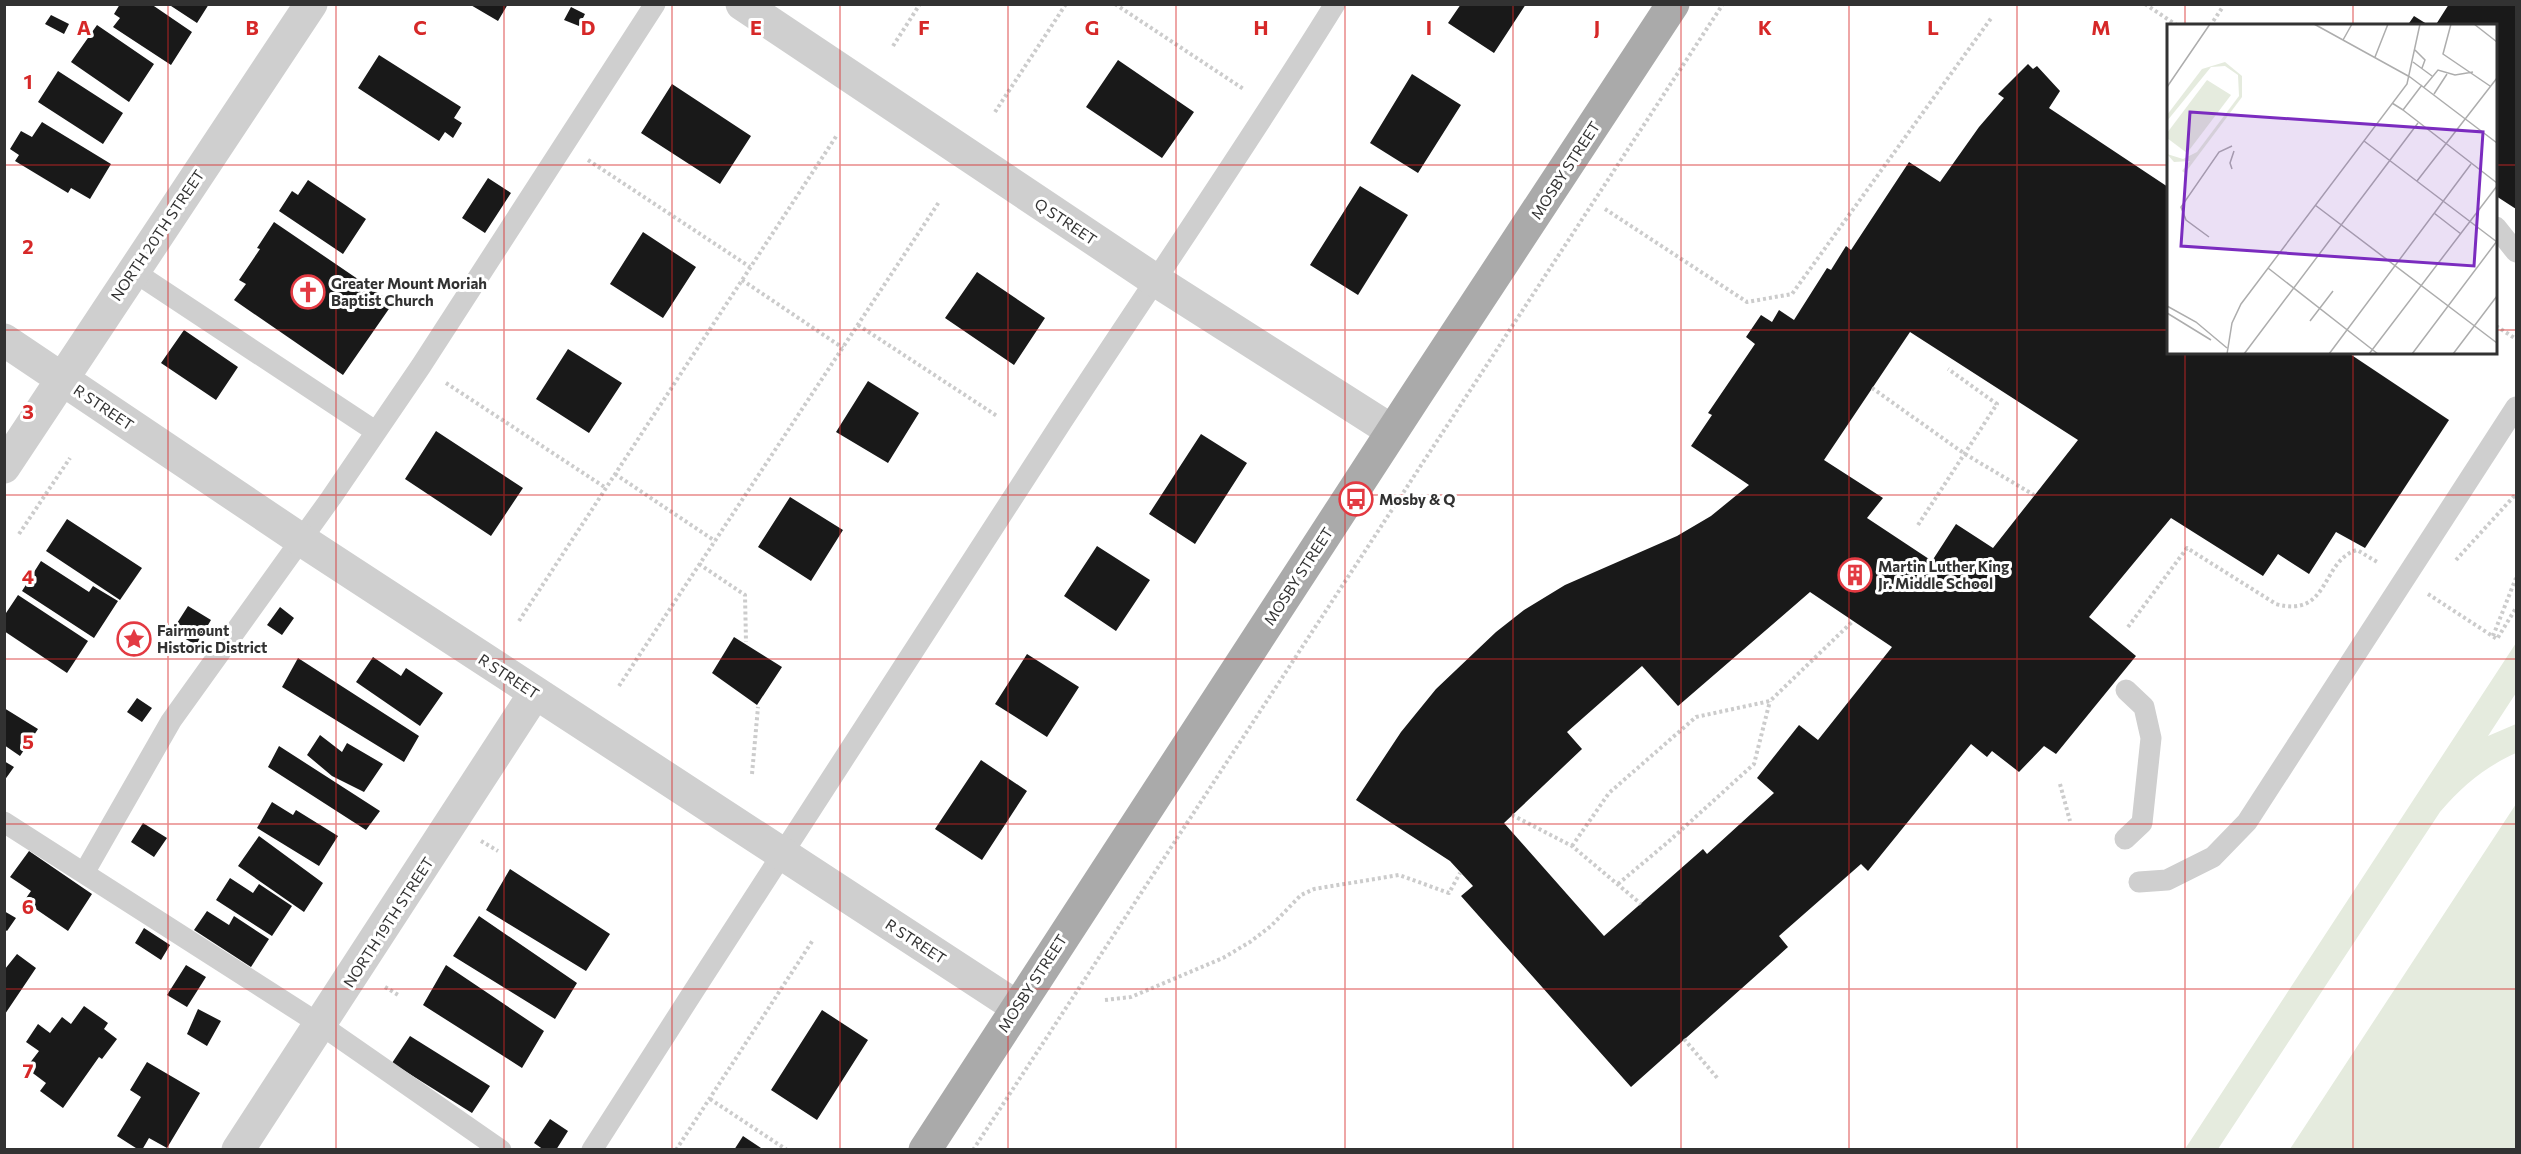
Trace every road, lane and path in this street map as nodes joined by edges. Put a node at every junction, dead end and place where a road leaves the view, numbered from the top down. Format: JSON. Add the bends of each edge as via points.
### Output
{"nodes":[{"id":1,"x":311,"y":4,"type":"edge"},
{"id":2,"x":655,"y":4,"type":"edge"},
{"id":3,"x":742,"y":4,"type":"edge"},
{"id":4,"x":920,"y":4,"type":"edge"},
{"id":5,"x":1066,"y":4,"type":"edge"},
{"id":6,"x":1115,"y":4,"type":"edge"},
{"id":7,"x":1335,"y":4,"type":"edge"},
{"id":8,"x":1674,"y":4,"type":"edge"},
{"id":9,"x":1723,"y":4,"type":"edge"},
{"id":10,"x":2145,"y":4,"type":"edge"},
{"id":11,"x":2222,"y":8,"type":"dead end"},
{"id":12,"x":1992,"y":17,"type":"dead end"},
{"id":13,"x":2175,"y":24,"type":"edge"},
{"id":14,"x":2211,"y":24,"type":"edge"},
{"id":15,"x":893,"y":46,"type":"dead end"},
{"id":16,"x":1271,"y":107,"type":"junction"},
{"id":17,"x":995,"y":112,"type":"dead end"},
{"id":18,"x":837,"y":135,"type":"dead end"},
{"id":19,"x":564,"y":145,"type":"junction"},
{"id":20,"x":939,"y":202,"type":"dead end"},
{"id":21,"x":1605,"y":209,"type":"dead end"},
{"id":22,"x":2497,"y":228,"type":"edge"},
{"id":23,"x":2517,"y":252,"type":"edge"},
{"id":24,"x":750,"y":267,"type":"junction"},
{"id":25,"x":133,"y":271,"type":"junction"},
{"id":26,"x":742,"y":280,"type":"junction"},
{"id":27,"x":1155,"y":280,"type":"junction"},
{"id":28,"x":858,"y":324,"type":"junction"},
{"id":29,"x":2497,"y":327,"type":"edge"},
{"id":30,"x":2517,"y":339,"type":"edge"},
{"id":31,"x":4,"y":340,"type":"edge"},
{"id":32,"x":843,"y":348,"type":"junction"},
{"id":33,"x":421,"y":366,"type":"junction"},
{"id":34,"x":1948,"y":369,"type":"dead end"},
{"id":35,"x":62,"y":378,"type":"junction"},
{"id":36,"x":1872,"y":388,"type":"dead end"},
{"id":37,"x":2517,"y":407,"type":"edge"},
{"id":38,"x":997,"y":416,"type":"dead end"},
{"id":39,"x":375,"y":431,"type":"junction"},
{"id":40,"x":1392,"y":431,"type":"junction"},
{"id":41,"x":1965,"y":454,"type":"junction"},
{"id":42,"x":70,"y":458,"type":"dead end"},
{"id":43,"x":4,"y":467,"type":"edge"},
{"id":44,"x":615,"y":474,"type":"junction"},
{"id":45,"x":606,"y":488,"type":"junction"},
{"id":46,"x":2517,"y":494,"type":"edge"},
{"id":47,"x":2034,"y":495,"type":"dead end"},
{"id":48,"x":1918,"y":525,"type":"dead end"},
{"id":49,"x":19,"y":534,"type":"dead end"},
{"id":50,"x":300,"y":539,"type":"junction"},
{"id":51,"x":715,"y":541,"type":"junction"},
{"id":52,"x":699,"y":564,"type":"junction"},
{"id":53,"x":2381,"y":564,"type":"dead end"},
{"id":54,"x":2448,"y":568,"type":"dead end"},
{"id":55,"x":2517,"y":578,"type":"edge"},
{"id":56,"x":2433,"y":584,"type":"dead end"},
{"id":57,"x":2426,"y":592,"type":"dead end"},
{"id":58,"x":2432,"y":597,"type":"dead end"},
{"id":59,"x":2517,"y":608,"type":"edge"},
{"id":60,"x":519,"y":621,"type":"dead end"},
{"id":61,"x":1853,"y":621,"type":"dead end"},
{"id":62,"x":2128,"y":627,"type":"dead end"},
{"id":63,"x":2493,"y":636,"type":"junction"},
{"id":64,"x":746,"y":642,"type":"dead end"},
{"id":65,"x":619,"y":686,"type":"dead end"},
{"id":66,"x":2126,"y":690,"type":"dead end"},
{"id":67,"x":535,"y":693,"type":"junction"},
{"id":68,"x":1770,"y":701,"type":"junction"},
{"id":69,"x":758,"y":707,"type":"dead end"},
{"id":70,"x":752,"y":774,"type":"dead end"},
{"id":71,"x":2060,"y":784,"type":"dead end"},
{"id":72,"x":1512,"y":815,"type":"dead end"},
{"id":73,"x":2070,"y":821,"type":"dead end"},
{"id":74,"x":4,"y":822,"type":"edge"},
{"id":75,"x":2125,"y":839,"type":"dead end"},
{"id":76,"x":1572,"y":846,"type":"junction"},
{"id":77,"x":780,"y":853,"type":"junction"},
{"id":78,"x":84,"y":873,"type":"junction"},
{"id":79,"x":1460,"y":873,"type":"dead end"},
{"id":80,"x":2139,"y":882,"type":"dead end"},
{"id":81,"x":1618,"y":884,"type":"junction"},
{"id":82,"x":1641,"y":904,"type":"dead end"},
{"id":83,"x":813,"y":940,"type":"dead end"},
{"id":84,"x":1105,"y":1000,"type":"dead end"},
{"id":85,"x":1017,"y":1006,"type":"junction"},
{"id":86,"x":321,"y":1025,"type":"junction"},
{"id":87,"x":1684,"y":1039,"type":"dead end"},
{"id":88,"x":1719,"y":1080,"type":"dead end"},
{"id":89,"x":710,"y":1099,"type":"junction"},
{"id":90,"x":238,"y":1149,"type":"edge"},
{"id":91,"x":501,"y":1149,"type":"edge"},
{"id":92,"x":592,"y":1149,"type":"edge"},
{"id":93,"x":676,"y":1149,"type":"edge"},
{"id":94,"x":787,"y":1149,"type":"edge"},
{"id":95,"x":925,"y":1149,"type":"edge"},
{"id":96,"x":973,"y":1149,"type":"edge"}],
"edges":[{"from":1,"to":25,"type":"street","name":"NORTH 20TH STREET"},
{"from":2,"to":19,"type":"lane"},
{"from":3,"to":27,"type":"street","name":"Q STREET"},
{"from":4,"to":15,"type":"path"},
{"from":5,"to":17,"type":"path"},
{"from":6,"to":16,"type":"path"},
{"from":7,"to":16,"type":"lane"},
{"from":8,"to":40,"type":"main road","name":"MOSBY STREET"},
{"from":9,"to":96,"type":"path"},
{"from":10,"to":13,"type":"path"},
{"from":11,"to":14,"type":"path"},
{"from":12,"to":21,"type":"path","via":[[1792,294],[1747,302]]},
{"from":16,"to":27,"type":"lane"},
{"from":18,"to":24,"type":"path"},
{"from":19,"to":24,"type":"path"},
{"from":19,"to":33,"type":"lane"},
{"from":20,"to":28,"type":"path"},
{"from":22,"to":23,"type":"lane"},
{"from":24,"to":26,"type":"path"},
{"from":25,"to":35,"type":"street","name":"NORTH 20TH STREET"},
{"from":25,"to":39,"type":"lane"},
{"from":26,"to":32,"type":"path"},
{"from":26,"to":44,"type":"path"},
{"from":27,"to":40,"type":"street","name":"Q STREET"},
{"from":27,"to":77,"type":"lane"},
{"from":28,"to":32,"type":"path"},
{"from":28,"to":38,"type":"path"},
{"from":29,"to":30,"type":"path"},
{"from":31,"to":35,"type":"street","name":"R STREET"},
{"from":32,"to":51,"type":"path"},
{"from":33,"to":39,"type":"lane"},
{"from":33,"to":45,"type":"path"},
{"from":34,"to":41,"type":"path","via":[[1997,404]]},
{"from":35,"to":43,"type":"street","name":"NORTH 20TH STREET"},
{"from":35,"to":50,"type":"street","name":"R STREET"},
{"from":36,"to":41,"type":"path"},
{"from":37,"to":80,"type":"lane","via":[[2247,822],[2212,857],[2167,880]]},
{"from":39,"to":50,"type":"lane"},
{"from":40,"to":85,"type":"main road","name":"MOSBY STREET"},
{"from":41,"to":47,"type":"path"},
{"from":41,"to":48,"type":"path"},
{"from":42,"to":49,"type":"path"},
{"from":44,"to":45,"type":"path"},
{"from":44,"to":51,"type":"path"},
{"from":45,"to":60,"type":"path"},
{"from":46,"to":54,"type":"path"},
{"from":50,"to":67,"type":"street","name":"R STREET"},
{"from":50,"to":78,"type":"lane","via":[[171,721]]},
{"from":51,"to":52,"type":"path"},
{"from":52,"to":64,"type":"path","via":[[745,595]]},
{"from":52,"to":65,"type":"path"},
{"from":53,"to":62,"type":"path","via":[[2357,550],[2348,552],[2316,596],[2300,606],[2287,607],[2276,604],[2187,548]]},
{"from":55,"to":63,"type":"path"},
{"from":56,"to":57,"type":"path"},
{"from":58,"to":63,"type":"path"},
{"from":59,"to":63,"type":"path","via":[[2497,639]]},
{"from":61,"to":68,"type":"path"},
{"from":66,"to":75,"type":"lane","via":[[2144,707],[2151,738],[2142,823]]},
{"from":67,"to":77,"type":"street","name":"R STREET"},
{"from":67,"to":86,"type":"street","name":"NORTH 19TH STREET"},
{"from":68,"to":76,"type":"path","via":[[1696,717],[1609,793]]},
{"from":68,"to":81,"type":"path","via":[[1754,764]]},
{"from":69,"to":70,"type":"path"},
{"from":71,"to":73,"type":"path"},
{"from":72,"to":76,"type":"path"},
{"from":74,"to":78,"type":"lane"},
{"from":76,"to":81,"type":"path"},
{"from":77,"to":85,"type":"street","name":"R STREET"},
{"from":77,"to":92,"type":"lane"},
{"from":78,"to":86,"type":"lane"},
{"from":79,"to":84,"type":"path","via":[[1449,893],[1399,875],[1314,889],[1301,895],[1264,932],[1222,958],[1131,997]]},
{"from":81,"to":82,"type":"path"},
{"from":83,"to":89,"type":"path"},
{"from":85,"to":95,"type":"main road","name":"MOSBY STREET"},
{"from":86,"to":90,"type":"street","name":"NORTH 19TH STREET"},
{"from":86,"to":91,"type":"lane"},
{"from":87,"to":88,"type":"path"},
{"from":89,"to":93,"type":"path"},
{"from":89,"to":94,"type":"path"}]}
